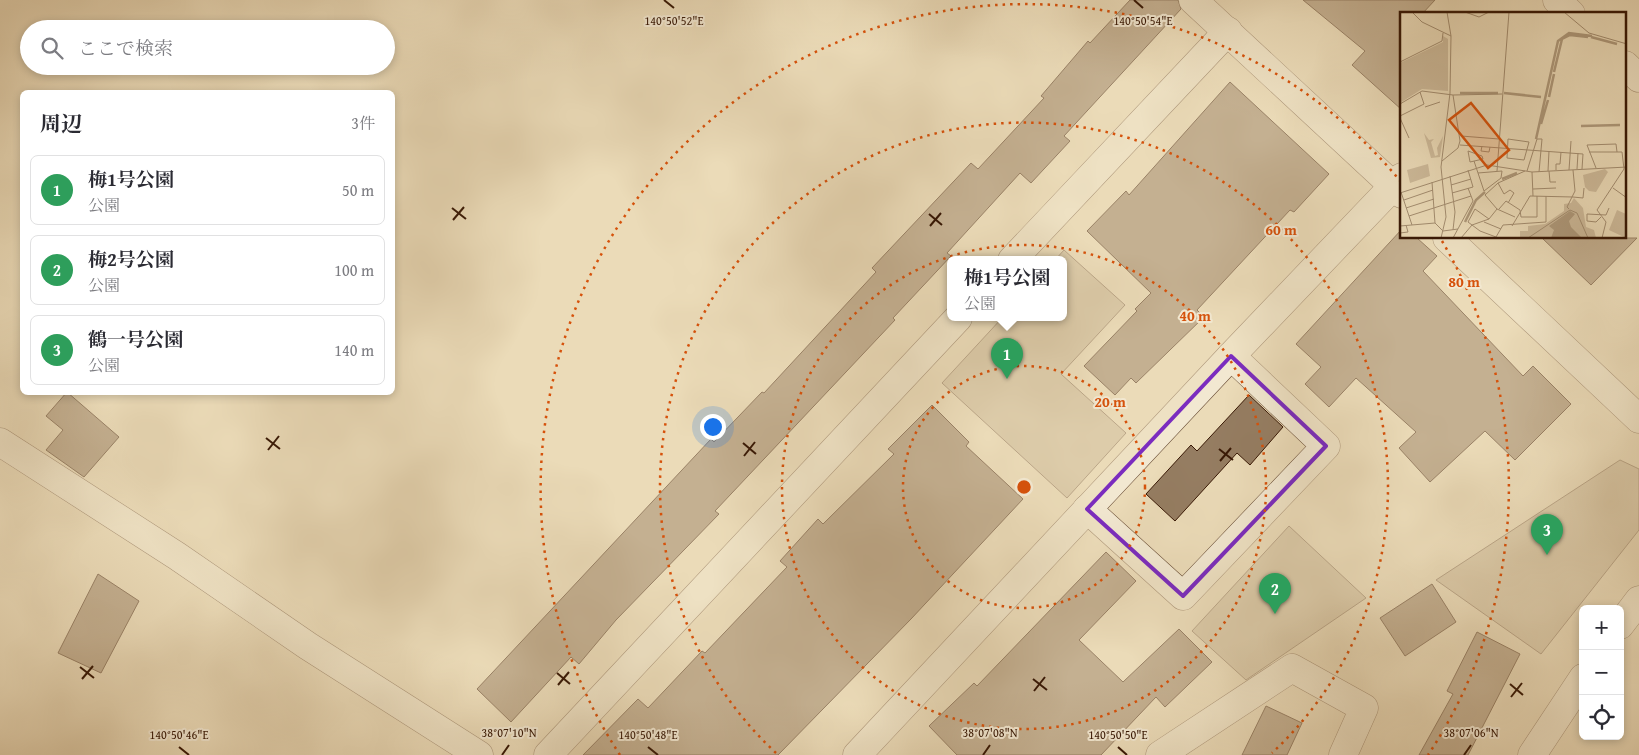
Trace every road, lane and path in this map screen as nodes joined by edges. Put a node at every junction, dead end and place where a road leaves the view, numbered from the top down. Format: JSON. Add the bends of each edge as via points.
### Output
{"nodes":[{"id":1,"x":1193,"y":0,"type":"edge"},
{"id":2,"x":1228,"y":31,"type":"junction"},
{"id":3,"x":1626,"y":66,"type":"edge"},
{"id":4,"x":1639,"y":78,"type":"edge"},
{"id":5,"x":1399,"y":186,"type":"edge"},
{"id":6,"x":1448,"y":239,"type":"edge"},
{"id":7,"x":1016,"y":256,"type":"edge"},
{"id":8,"x":955,"y":321,"type":"edge"},
{"id":9,"x":1230,"y":356,"type":"junction"},
{"id":10,"x":1639,"y":419,"type":"edge"},
{"id":11,"x":0,"y":442,"type":"edge"},
{"id":12,"x":1087,"y":509,"type":"junction"},
{"id":13,"x":1639,"y":600,"type":"edge"},
{"id":14,"x":1624,"y":619,"type":"edge"},
{"id":15,"x":1579,"y":684,"type":"edge"},
{"id":16,"x":479,"y":755,"type":"edge"},
{"id":17,"x":548,"y":755,"type":"edge"},
{"id":18,"x":857,"y":755,"type":"edge"},
{"id":19,"x":1160,"y":755,"type":"edge"},
{"id":20,"x":1343,"y":755,"type":"edge"},
{"id":21,"x":1532,"y":755,"type":"edge"}],
"edges":[{"from":1,"to":2,"type":"street"},
{"from":2,"to":5,"type":"street"},
{"from":2,"to":7,"type":"street"},
{"from":3,"to":4,"type":"street"},
{"from":5,"to":9,"type":"street"},
{"from":6,"to":10,"type":"street"},
{"from":8,"to":17,"type":"street"},
{"from":9,"to":12,"type":"street"},
{"from":9,"to":12,"type":"street","via":[[1326,446],[1183,596]]},
{"from":11,"to":16,"type":"street"},
{"from":12,"to":18,"type":"street"},
{"from":13,"to":14,"type":"street"},
{"from":15,"to":21,"type":"street"},
{"from":19,"to":20,"type":"street","via":[[1292,668],[1364,708]]}]}
